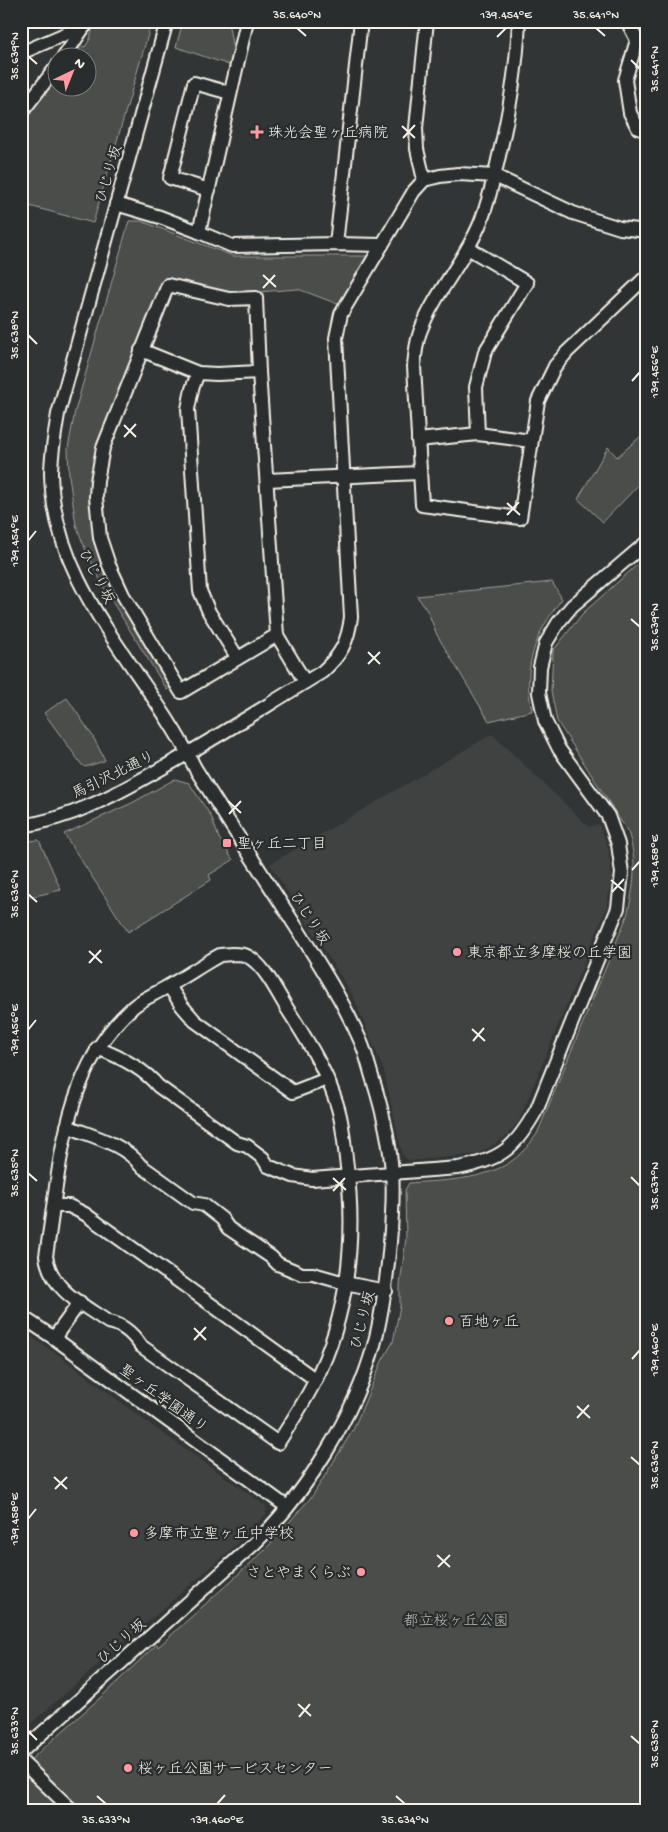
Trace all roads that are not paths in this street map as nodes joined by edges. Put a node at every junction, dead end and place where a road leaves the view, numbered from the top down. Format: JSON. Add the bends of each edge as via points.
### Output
{"nodes":[{"id":1,"x":167,"y":21,"type":"edge"},
{"id":2,"x":247,"y":21,"type":"edge"},
{"id":3,"x":361,"y":21,"type":"edge"},
{"id":4,"x":427,"y":21,"type":"edge"},
{"id":5,"x":519,"y":21,"type":"edge"},
{"id":6,"x":627,"y":21,"type":"edge"},
{"id":7,"x":86,"y":23,"type":"edge"},
{"id":8,"x":70,"y":48,"type":"edge"},
{"id":9,"x":21,"y":53,"type":"edge"},
{"id":10,"x":48,"y":78,"type":"edge"},
{"id":11,"x":230,"y":93,"type":"junction"},
{"id":12,"x":21,"y":113,"type":"edge"},
{"id":13,"x":647,"y":131,"type":"edge"},
{"id":14,"x":494,"y":176,"type":"junction"},
{"id":15,"x":424,"y":180,"type":"junction"},
{"id":16,"x":208,"y":190,"type":"junction"},
{"id":17,"x":116,"y":204,"type":"junction"},
{"id":18,"x":647,"y":231,"type":"edge"},
{"id":19,"x":199,"y":232,"type":"junction"},
{"id":20,"x":336,"y":244,"type":"junction"},
{"id":21,"x":382,"y":245,"type":"junction"},
{"id":22,"x":468,"y":248,"type":"junction"},
{"id":23,"x":647,"y":276,"type":"edge"},
{"id":24,"x":141,"y":350,"type":"junction"},
{"id":25,"x":259,"y":372,"type":"junction"},
{"id":26,"x":198,"y":373,"type":"junction"},
{"id":27,"x":478,"y":434,"type":"junction"},
{"id":28,"x":418,"y":440,"type":"junction"},
{"id":29,"x":531,"y":441,"type":"junction"},
{"id":30,"x":419,"y":473,"type":"junction"},
{"id":31,"x":343,"y":476,"type":"junction"},
{"id":32,"x":267,"y":480,"type":"junction"},
{"id":33,"x":647,"y":542,"type":"edge"},
{"id":34,"x":277,"y":635,"type":"junction"},
{"id":35,"x":237,"y":657,"type":"junction"},
{"id":36,"x":304,"y":682,"type":"junction"},
{"id":37,"x":188,"y":754,"type":"junction"},
{"id":38,"x":21,"y":826,"type":"edge"},
{"id":39,"x":169,"y":986,"type":"junction"},
{"id":40,"x":97,"y":1048,"type":"junction"},
{"id":41,"x":327,"y":1080,"type":"junction"},
{"id":42,"x":67,"y":1126,"type":"junction"},
{"id":43,"x":393,"y":1174,"type":"junction"},
{"id":44,"x":348,"y":1176,"type":"junction"},
{"id":45,"x":54,"y":1206,"type":"junction"},
{"id":46,"x":345,"y":1283,"type":"junction"},
{"id":47,"x":386,"y":1291,"type":"junction"},
{"id":48,"x":80,"y":1302,"type":"junction"},
{"id":49,"x":21,"y":1316,"type":"edge"},
{"id":50,"x":54,"y":1338,"type":"junction"},
{"id":51,"x":316,"y":1380,"type":"junction"},
{"id":52,"x":288,"y":1507,"type":"junction"},
{"id":53,"x":21,"y":1752,"type":"edge"},
{"id":54,"x":21,"y":1761,"type":"edge"},
{"id":55,"x":73,"y":1811,"type":"edge"}],
"edges":[{"from":1,"to":17,"type":"street","name":"ひじり坂"},
{"from":2,"to":11,"type":"street"},
{"from":3,"to":20,"type":"street"},
{"from":4,"to":15,"type":"street","via":[[416,128]]},
{"from":5,"to":14,"type":"street","via":[[509,114]]},
{"from":6,"to":13,"type":"street","via":[[637,40],[625,80],[630,113],[638,128]]},
{"from":7,"to":8,"type":"street"},
{"from":7,"to":9,"type":"street"},
{"from":10,"to":12,"type":"street"},
{"from":11,"to":16,"type":"street"},
{"from":11,"to":16,"type":"street","via":[[194,83],[170,178]]},
{"from":14,"to":15,"type":"street","via":[[458,174]]},
{"from":14,"to":18,"type":"street","via":[[573,213],[620,228]]},
{"from":14,"to":22,"type":"street","via":[[479,226]]},
{"from":15,"to":21,"type":"street","name":"馬引沢北通り"},
{"from":16,"to":19,"type":"street"},
{"from":17,"to":19,"type":"street"},
{"from":17,"to":37,"type":"street","name":"ひじり坂","via":[[58,414],[51,474],[55,513],[62,542],[86,596]]},
{"from":19,"to":20,"type":"street","via":[[232,246]]},
{"from":20,"to":21,"type":"street"},
{"from":21,"to":31,"type":"street","name":"馬引沢北通り","via":[[341,314],[336,338]]},
{"from":22,"to":27,"type":"street","via":[[527,283],[485,352],[476,387]]},
{"from":22,"to":28,"type":"street","via":[[420,333],[414,366]]},
{"from":23,"to":29,"type":"street","via":[[555,366],[538,401]]},
{"from":24,"to":25,"type":"street","via":[[168,285],[229,299],[256,298]]},
{"from":24,"to":26,"type":"street"},
{"from":24,"to":35,"type":"street","via":[[109,431],[99,467],[97,517],[104,553],[123,595],[181,692]]},
{"from":25,"to":26,"type":"street"},
{"from":25,"to":32,"type":"street"},
{"from":26,"to":35,"type":"street","via":[[188,409],[200,592]]},
{"from":27,"to":28,"type":"street"},
{"from":27,"to":29,"type":"street"},
{"from":28,"to":30,"type":"street"},
{"from":29,"to":30,"type":"street","via":[[520,518],[422,505]]},
{"from":30,"to":31,"type":"street"},
{"from":31,"to":32,"type":"street"},
{"from":31,"to":36,"type":"street","name":"馬引沢北通り","via":[[351,617],[349,633],[334,661]]},
{"from":32,"to":34,"type":"street"},
{"from":33,"to":43,"type":"street","via":[[572,606],[546,643],[540,667],[539,694],[545,721],[559,749],[608,816],[618,844],[622,873],[615,917],[526,1130],[495,1158],[478,1165]]},
{"from":34,"to":35,"type":"street"},
{"from":34,"to":36,"type":"street"},
{"from":36,"to":37,"type":"street","name":"馬引沢北通り"},
{"from":37,"to":38,"type":"street","name":"馬引沢北通り","via":[[100,802]]},
{"from":37,"to":43,"type":"street","name":"ひじり坂","via":[[345,1008],[362,1044],[380,1101]]},
{"from":39,"to":40,"type":"street","via":[[134,1006]]},
{"from":39,"to":41,"type":"street","via":[[195,1021],[293,1092]]},
{"from":39,"to":41,"type":"street","via":[[220,955],[247,956],[261,968],[312,1049]]},
{"from":40,"to":42,"type":"street","via":[[86,1069]]},
{"from":40,"to":44,"type":"street","via":[[135,1066],[237,1143],[247,1146],[268,1166],[293,1176],[312,1179]]},
{"from":41,"to":44,"type":"street","via":[[343,1128]]},
{"from":42,"to":45,"type":"street"},
{"from":42,"to":46,"type":"street","via":[[111,1142],[192,1203],[204,1205],[228,1228],[278,1264],[302,1274]]},
{"from":43,"to":44,"type":"street"},
{"from":43,"to":47,"type":"street","name":"ひじり坂"},
{"from":44,"to":46,"type":"street","via":[[351,1232]]},
{"from":45,"to":48,"type":"street","via":[[47,1267],[55,1283]]},
{"from":45,"to":51,"type":"street","via":[[69,1206],[85,1214]]},
{"from":46,"to":47,"type":"street"},
{"from":46,"to":51,"type":"street","via":[[336,1330]]},
{"from":47,"to":52,"type":"street","name":"ひじり坂","via":[[374,1346],[356,1394],[326,1452]]},
{"from":48,"to":50,"type":"street"},
{"from":48,"to":51,"type":"street","via":[[108,1322],[117,1323],[141,1346],[278,1443]]},
{"from":49,"to":50,"type":"street","name":"聖ヶ丘学園通り"},
{"from":50,"to":52,"type":"street","name":"聖ヶ丘学園通り"},
{"from":52,"to":53,"type":"street","name":"ひじり坂","via":[[255,1544]]},
{"from":54,"to":55,"type":"street"}]}
